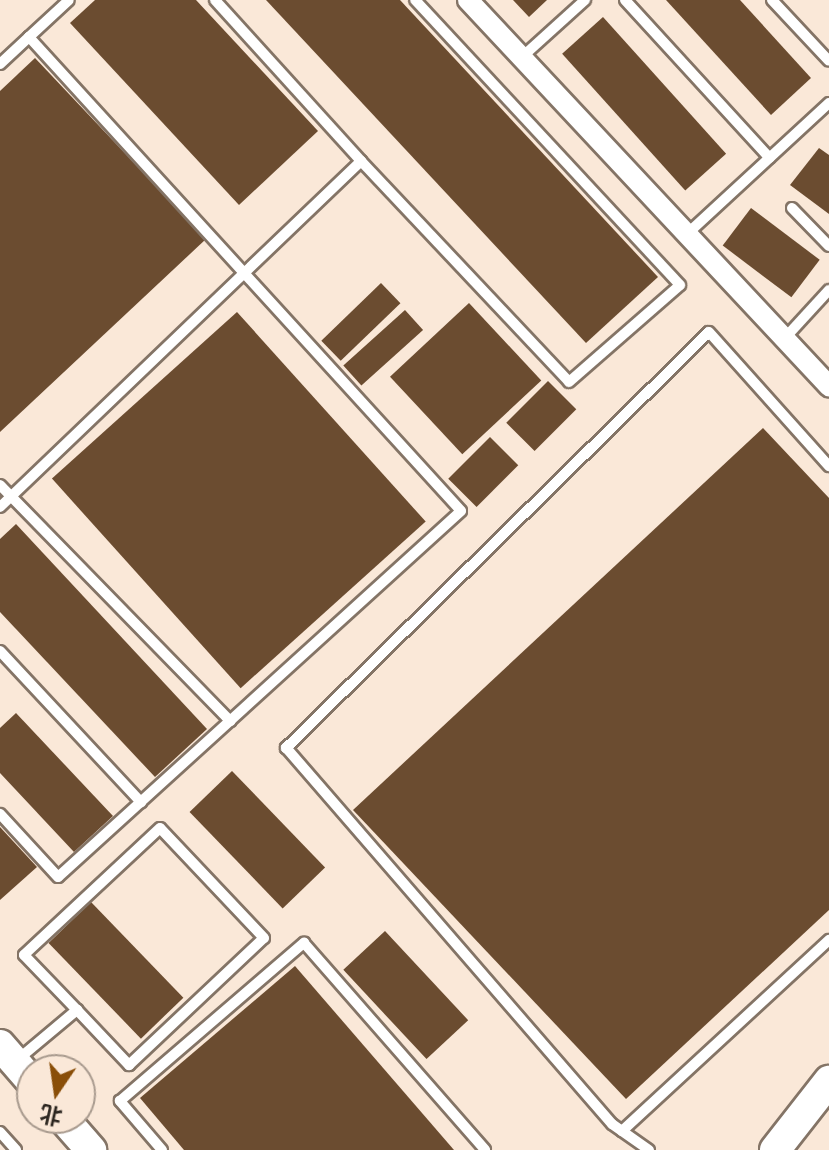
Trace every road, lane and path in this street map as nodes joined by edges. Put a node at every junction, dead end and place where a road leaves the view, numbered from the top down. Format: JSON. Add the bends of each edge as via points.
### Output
{"nodes":[{"id":1,"x":69,"y":0,"type":"edge"},
{"id":2,"x":215,"y":0,"type":"edge"},
{"id":3,"x":415,"y":0,"type":"edge"},
{"id":4,"x":468,"y":0,"type":"edge"},
{"id":5,"x":585,"y":0,"type":"edge"},
{"id":6,"x":625,"y":0,"type":"edge"},
{"id":7,"x":772,"y":0,"type":"edge"},
{"id":8,"x":29,"y":37,"type":"junction"},
{"id":9,"x":522,"y":57,"type":"junction"},
{"id":10,"x":829,"y":61,"type":"edge"},
{"id":11,"x":0,"y":64,"type":"edge"},
{"id":12,"x":829,"y":103,"type":"edge"},
{"id":13,"x":770,"y":158,"type":"junction"},
{"id":14,"x":361,"y":161,"type":"junction"},
{"id":15,"x":792,"y":208,"type":"dead end"},
{"id":16,"x":687,"y":234,"type":"junction"},
{"id":17,"x":829,"y":246,"type":"edge"},
{"id":18,"x":245,"y":273,"type":"junction"},
{"id":19,"x":829,"y":290,"type":"edge"},
{"id":20,"x":785,"y":338,"type":"junction"},
{"id":21,"x":829,"y":386,"type":"edge"},
{"id":22,"x":829,"y":466,"type":"edge"},
{"id":23,"x":0,"y":485,"type":"edge"},
{"id":24,"x":11,"y":496,"type":"junction"},
{"id":25,"x":0,"y":507,"type":"edge"},
{"id":26,"x":0,"y":651,"type":"edge"},
{"id":27,"x":230,"y":721,"type":"junction"},
{"id":28,"x":141,"y":802,"type":"junction"},
{"id":29,"x":0,"y":814,"type":"edge"},
{"id":30,"x":829,"y":940,"type":"edge"},
{"id":31,"x":77,"y":1010,"type":"junction"},
{"id":32,"x":26,"y":1054,"type":"edge"},
{"id":33,"x":829,"y":1081,"type":"edge"},
{"id":34,"x":622,"y":1131,"type":"junction"},
{"id":35,"x":0,"y":1132,"type":"edge"},
{"id":36,"x":77,"y":1134,"type":"edge"},
{"id":37,"x":16,"y":1150,"type":"edge"},
{"id":38,"x":91,"y":1150,"type":"edge"},
{"id":39,"x":162,"y":1150,"type":"edge"},
{"id":40,"x":485,"y":1150,"type":"edge"},
{"id":41,"x":649,"y":1150,"type":"edge"},
{"id":42,"x":775,"y":1150,"type":"edge"}],
"edges":[{"from":1,"to":8,"type":"lane"},
{"from":2,"to":14,"type":"lane"},
{"from":3,"to":14,"type":"lane","via":[[680,285],[569,382]]},
{"from":4,"to":9,"type":"street"},
{"from":5,"to":9,"type":"lane"},
{"from":6,"to":13,"type":"lane"},
{"from":7,"to":10,"type":"lane"},
{"from":8,"to":11,"type":"lane"},
{"from":8,"to":18,"type":"lane"},
{"from":9,"to":16,"type":"street"},
{"from":12,"to":13,"type":"lane"},
{"from":13,"to":16,"type":"lane"},
{"from":14,"to":18,"type":"lane"},
{"from":15,"to":17,"type":"lane"},
{"from":16,"to":20,"type":"street"},
{"from":18,"to":24,"type":"lane"},
{"from":18,"to":27,"type":"lane","via":[[461,511]]},
{"from":19,"to":20,"type":"lane"},
{"from":20,"to":21,"type":"street"},
{"from":22,"to":34,"type":"lane","via":[[709,332],[286,748]]},
{"from":23,"to":24,"type":"lane"},
{"from":24,"to":25,"type":"lane"},
{"from":24,"to":27,"type":"lane"},
{"from":26,"to":28,"type":"lane"},
{"from":27,"to":28,"type":"lane"},
{"from":28,"to":29,"type":"lane","via":[[58,877]]},
{"from":30,"to":34,"type":"lane"},
{"from":31,"to":31,"type":"lane","via":[[129,1065],[264,938],[160,828],[24,955]]},
{"from":31,"to":32,"type":"lane"},
{"from":33,"to":42,"type":"street"},
{"from":34,"to":41,"type":"lane"},
{"from":35,"to":37,"type":"lane"},
{"from":36,"to":38,"type":"street"},
{"from":39,"to":40,"type":"lane","via":[[120,1101],[304,943]]}]}
